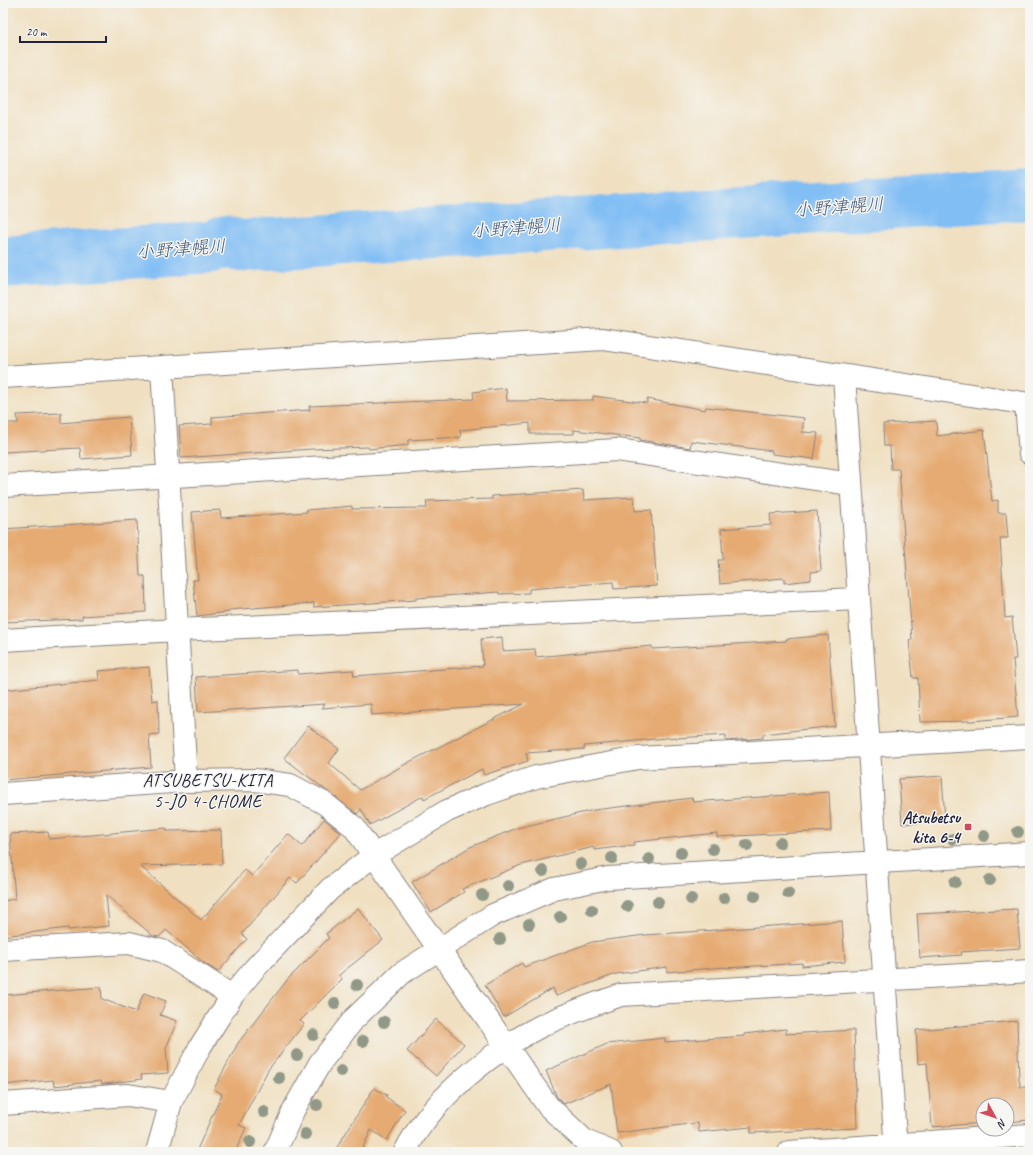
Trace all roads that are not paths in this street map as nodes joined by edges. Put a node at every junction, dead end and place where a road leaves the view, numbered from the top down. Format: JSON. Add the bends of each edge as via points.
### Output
{"nodes":[{"id":1,"x":162,"y":367,"type":"junction"},
{"id":2,"x":844,"y":376,"type":"junction"},
{"id":3,"x":3,"y":377,"type":"edge"},
{"id":4,"x":1028,"y":404,"type":"edge"},
{"id":5,"x":1030,"y":453,"type":"edge"},
{"id":6,"x":168,"y":476,"type":"junction"},
{"id":7,"x":851,"y":484,"type":"junction"},
{"id":8,"x":3,"y":486,"type":"edge"},
{"id":9,"x":858,"y":599,"type":"junction"},
{"id":10,"x":177,"y":630,"type":"junction"},
{"id":11,"x":3,"y":640,"type":"edge"},
{"id":12,"x":1030,"y":737,"type":"edge"},
{"id":13,"x":870,"y":747,"type":"junction"},
{"id":14,"x":186,"y":781,"type":"junction"},
{"id":15,"x":3,"y":794,"type":"edge"},
{"id":16,"x":1030,"y":853,"type":"edge"},
{"id":17,"x":373,"y":856,"type":"junction"},
{"id":18,"x":877,"y":863,"type":"junction"},
{"id":19,"x":438,"y":948,"type":"junction"},
{"id":20,"x":3,"y":950,"type":"edge"},
{"id":21,"x":1030,"y":971,"type":"edge"},
{"id":22,"x":883,"y":981,"type":"junction"},
{"id":23,"x":232,"y":996,"type":"junction"},
{"id":24,"x":507,"y":1047,"type":"junction"},
{"id":25,"x":171,"y":1102,"type":"junction"},
{"id":26,"x":3,"y":1104,"type":"edge"},
{"id":27,"x":1030,"y":1135,"type":"edge"},
{"id":28,"x":895,"y":1149,"type":"edge"},
{"id":29,"x":158,"y":1152,"type":"edge"},
{"id":30,"x":275,"y":1152,"type":"edge"},
{"id":31,"x":405,"y":1152,"type":"edge"},
{"id":32,"x":611,"y":1152,"type":"edge"},
{"id":33,"x":789,"y":1152,"type":"edge"}],
"edges":[{"from":1,"to":2,"type":"street","via":[[604,339]]},
{"from":1,"to":3,"type":"street"},
{"from":1,"to":6,"type":"street"},
{"from":2,"to":4,"type":"street"},
{"from":2,"to":7,"type":"street"},
{"from":4,"to":5,"type":"street"},
{"from":6,"to":7,"type":"street","via":[[616,450]]},
{"from":6,"to":8,"type":"street"},
{"from":6,"to":10,"type":"street"},
{"from":7,"to":9,"type":"street"},
{"from":9,"to":10,"type":"street"},
{"from":9,"to":13,"type":"street"},
{"from":10,"to":11,"type":"street"},
{"from":10,"to":14,"type":"street"},
{"from":12,"to":13,"type":"street"},
{"from":13,"to":17,"type":"street","via":[[638,758],[536,777],[447,811]]},
{"from":13,"to":18,"type":"street"},
{"from":14,"to":15,"type":"street"},
{"from":14,"to":17,"type":"street","via":[[255,780],[290,785],[324,803],[354,827]]},
{"from":16,"to":18,"type":"street"},
{"from":17,"to":19,"type":"street"},
{"from":17,"to":23,"type":"street","via":[[330,888]]},
{"from":18,"to":19,"type":"street","via":[[608,878],[554,889],[493,915]]},
{"from":18,"to":22,"type":"street"},
{"from":19,"to":24,"type":"street"},
{"from":19,"to":30,"type":"street","via":[[402,973],[354,1018],[320,1063],[294,1109]]},
{"from":20,"to":23,"type":"street","via":[[129,943],[162,951]]},
{"from":21,"to":22,"type":"street"},
{"from":22,"to":24,"type":"street","via":[[621,995],[538,1028]]},
{"from":22,"to":28,"type":"street"},
{"from":23,"to":25,"type":"street","via":[[200,1047]]},
{"from":24,"to":31,"type":"street","via":[[469,1073],[439,1104],[411,1140]]},
{"from":24,"to":32,"type":"street","via":[[548,1106],[585,1141]]},
{"from":25,"to":26,"type":"street","via":[[128,1095]]},
{"from":25,"to":29,"type":"street"},
{"from":27,"to":28,"type":"street"},
{"from":28,"to":33,"type":"street"}]}
